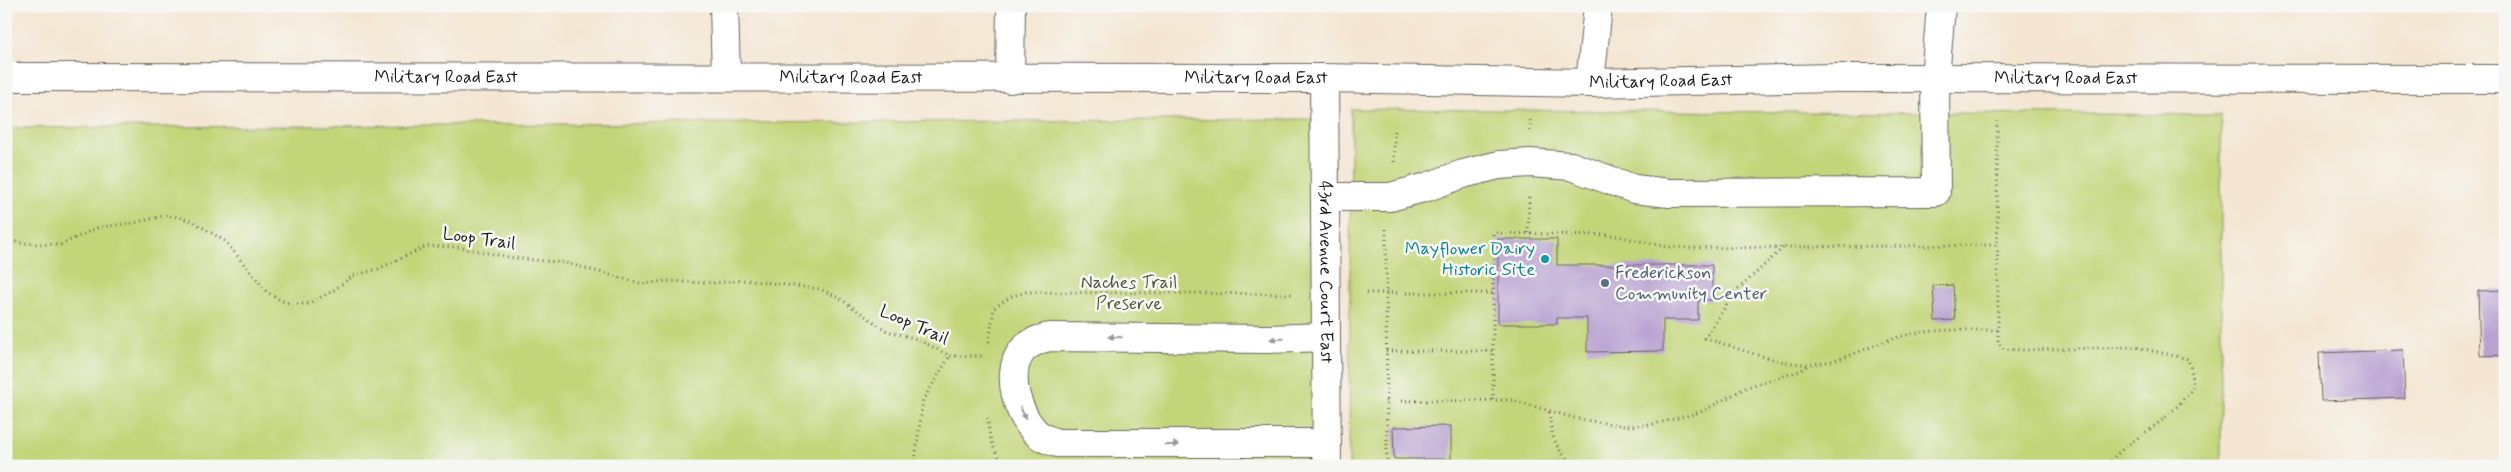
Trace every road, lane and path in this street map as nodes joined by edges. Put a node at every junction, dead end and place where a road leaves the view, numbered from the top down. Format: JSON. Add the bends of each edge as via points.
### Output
{"nodes":[{"id":1,"x":724,"y":6,"type":"edge"},
{"id":2,"x":1011,"y":6,"type":"edge"},
{"id":3,"x":1598,"y":6,"type":"edge"},
{"id":4,"x":1941,"y":6,"type":"edge"},
{"id":5,"x":726,"y":76,"type":"junction"},
{"id":6,"x":6,"y":77,"type":"edge"},
{"id":7,"x":1324,"y":78,"type":"junction"},
{"id":8,"x":1934,"y":78,"type":"junction"},
{"id":9,"x":1010,"y":79,"type":"junction"},
{"id":10,"x":2505,"y":79,"type":"edge"},
{"id":11,"x":1590,"y":83,"type":"junction"},
{"id":12,"x":1997,"y":121,"type":"dead end"},
{"id":13,"x":1394,"y":128,"type":"dead end"},
{"id":14,"x":1394,"y":172,"type":"dead end"},
{"id":15,"x":1529,"y":194,"type":"dead end"},
{"id":16,"x":1327,"y":197,"type":"junction"},
{"id":17,"x":1386,"y":228,"type":"dead end"},
{"id":18,"x":1528,"y":233,"type":"junction"},
{"id":19,"x":6,"y":239,"type":"edge"},
{"id":20,"x":1998,"y":245,"type":"junction"},
{"id":21,"x":1783,"y":247,"type":"junction"},
{"id":22,"x":1366,"y":293,"type":"dead end"},
{"id":23,"x":1386,"y":293,"type":"junction"},
{"id":24,"x":1493,"y":293,"type":"junction"},
{"id":25,"x":1998,"y":330,"type":"junction"},
{"id":26,"x":1326,"y":337,"type":"junction"},
{"id":27,"x":1386,"y":351,"type":"junction"},
{"id":28,"x":1493,"y":351,"type":"junction"},
{"id":29,"x":950,"y":356,"type":"junction"},
{"id":30,"x":988,"y":356,"type":"dead end"},
{"id":31,"x":1811,"y":364,"type":"junction"},
{"id":32,"x":1493,"y":400,"type":"junction"},
{"id":33,"x":1386,"y":401,"type":"junction"},
{"id":34,"x":1549,"y":412,"type":"junction"},
{"id":35,"x":1327,"y":454,"type":"edge"},
{"id":36,"x":914,"y":466,"type":"edge"},
{"id":37,"x":1387,"y":466,"type":"edge"},
{"id":38,"x":1575,"y":466,"type":"edge"},
{"id":39,"x":2106,"y":466,"type":"edge"}],
"edges":[{"from":1,"to":5,"type":"street"},
{"from":2,"to":9,"type":"street"},
{"from":3,"to":11,"type":"street"},
{"from":4,"to":8,"type":"street"},
{"from":5,"to":6,"type":"street","name":"Military Road East"},
{"from":5,"to":9,"type":"street","name":"Military Road East"},
{"from":7,"to":9,"type":"street","name":"Military Road East"},
{"from":7,"to":11,"type":"street","name":"Military Road East"},
{"from":7,"to":16,"type":"street","name":"43rd Avenue Court East"},
{"from":8,"to":10,"type":"street","name":"Military Road East"},
{"from":8,"to":11,"type":"street","name":"Military Road East"},
{"from":8,"to":16,"type":"street","via":[[1936,192],[1669,193],[1634,189],[1571,166],[1530,162],[1499,165],[1390,197]]},
{"from":12,"to":20,"type":"path"},
{"from":13,"to":14,"type":"path"},
{"from":15,"to":18,"type":"path"},
{"from":16,"to":26,"type":"street","name":"43rd Avenue Court East"},
{"from":17,"to":23,"type":"path"},
{"from":18,"to":21,"type":"path","via":[[1612,235],[1668,247]]},
{"from":18,"to":24,"type":"path","via":[[1493,233]]},
{"from":19,"to":29,"type":"path","name":"Loop Trail","via":[[60,245],[99,227],[167,215],[182,218],[225,241],[267,292],[292,304],[308,304],[353,276],[378,269],[427,246],[457,247],[514,258],[566,263],[643,284],[747,280],[820,289],[887,331],[916,339]]},
{"from":20,"to":21,"type":"path"},
{"from":20,"to":25,"type":"path"},
{"from":21,"to":31,"type":"path","via":[[1735,292],[1704,338],[1785,361]]},
{"from":22,"to":23,"type":"path"},
{"from":23,"to":24,"type":"path"},
{"from":23,"to":27,"type":"path"},
{"from":24,"to":28,"type":"path"},
{"from":25,"to":31,"type":"path","via":[[1920,332],[1892,339],[1840,360]]},
{"from":25,"to":39,"type":"path","via":[[1998,343],[2004,349],[2136,347],[2188,359],[2193,375],[2191,390],[2172,413],[2115,455]]},
{"from":26,"to":35,"type":"street","name":"43rd Avenue Court East"},
{"from":26,"to":35,"type":"street","one_way":true,"via":[[1050,337],[1035,340],[1022,351],[1013,371],[1021,413],[1041,437],[1057,443]]},
{"from":27,"to":28,"type":"path"},
{"from":27,"to":33,"type":"path"},
{"from":28,"to":32,"type":"path"},
{"from":29,"to":30,"type":"path","name":"Loop Trail"},
{"from":29,"to":36,"type":"path","name":"Loop Trail","via":[[923,400]]},
{"from":31,"to":34,"type":"path","via":[[1800,371],[1746,387],[1701,412],[1650,424],[1625,426]]},
{"from":32,"to":33,"type":"path"},
{"from":32,"to":34,"type":"path","via":[[1512,400]]},
{"from":33,"to":37,"type":"path"},
{"from":34,"to":38,"type":"path","via":[[1553,439],[1562,455]]}]}
